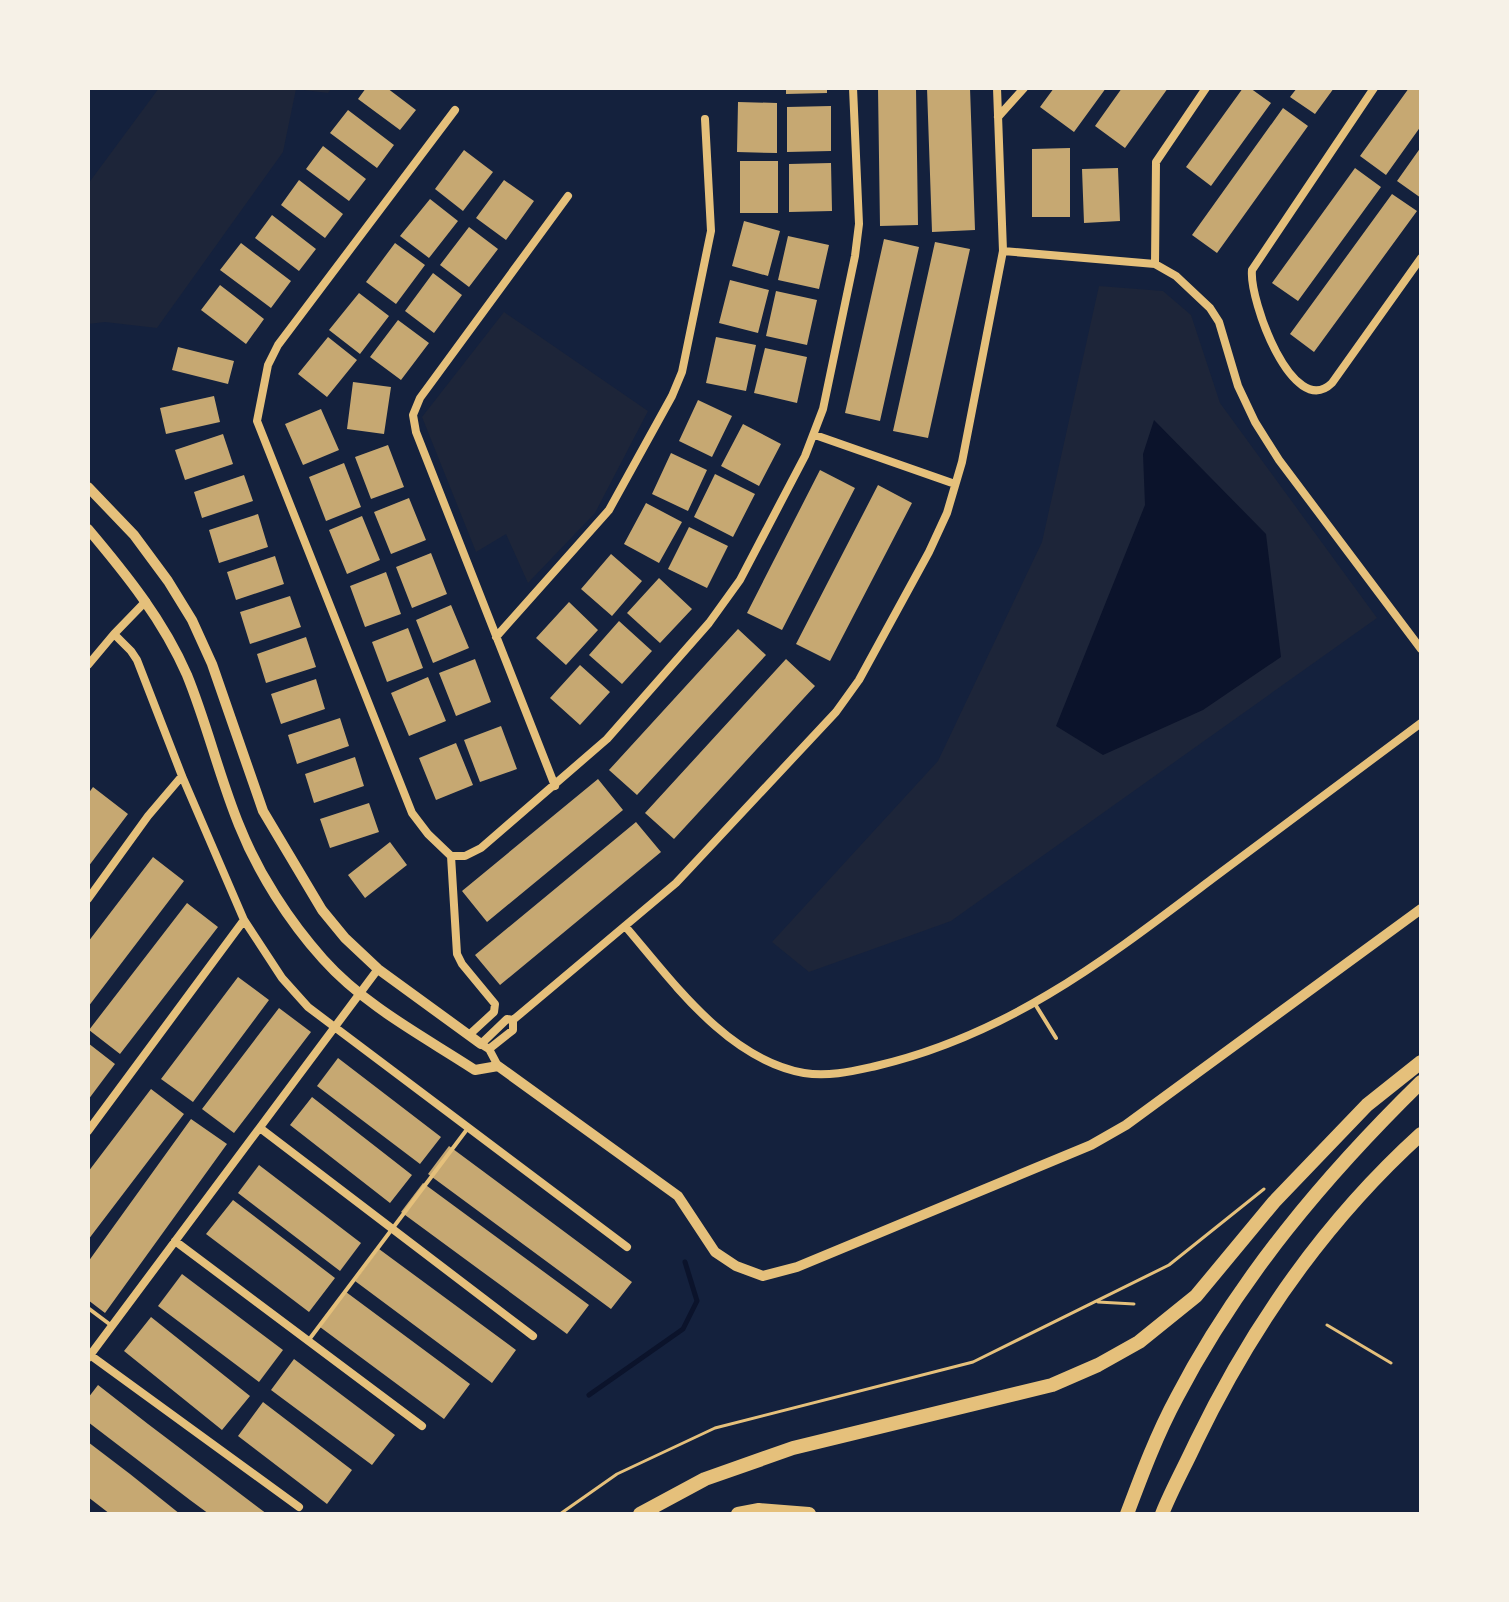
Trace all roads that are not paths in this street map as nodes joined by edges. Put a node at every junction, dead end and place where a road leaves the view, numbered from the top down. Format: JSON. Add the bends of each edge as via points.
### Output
{"nodes":[{"id":1,"x":853,"y":88,"type":"edge"},
{"id":2,"x":997,"y":88,"type":"edge"},
{"id":3,"x":1024,"y":88,"type":"edge"},
{"id":4,"x":1206,"y":88,"type":"edge"},
{"id":5,"x":1374,"y":88,"type":"edge"},
{"id":6,"x":455,"y":110,"type":"dead end"},
{"id":7,"x":998,"y":117,"type":"junction"},
{"id":8,"x":705,"y":119,"type":"dead end"},
{"id":9,"x":568,"y":196,"type":"dead end"},
{"id":10,"x":1003,"y":251,"type":"junction"},
{"id":11,"x":1421,"y":258,"type":"edge"},
{"id":12,"x":1155,"y":264,"type":"junction"},
{"id":13,"x":815,"y":435,"type":"junction"},
{"id":14,"x":955,"y":484,"type":"junction"},
{"id":15,"x":88,"y":487,"type":"edge"},
{"id":16,"x":88,"y":529,"type":"edge"},
{"id":17,"x":146,"y":601,"type":"junction"},
{"id":18,"x":114,"y":634,"type":"junction"},
{"id":19,"x":496,"y":637,"type":"junction"},
{"id":20,"x":1421,"y":649,"type":"edge"},
{"id":21,"x":88,"y":665,"type":"edge"},
{"id":22,"x":1421,"y":723,"type":"edge"},
{"id":23,"x":182,"y":776,"type":"junction"},
{"id":24,"x":555,"y":786,"type":"junction"},
{"id":25,"x":451,"y":856,"type":"junction"},
{"id":26,"x":88,"y":899,"type":"edge"},
{"id":27,"x":1421,"y":909,"type":"edge"},
{"id":28,"x":244,"y":920,"type":"junction"},
{"id":29,"x":625,"y":926,"type":"junction"},
{"id":30,"x":378,"y":969,"type":"junction"},
{"id":31,"x":359,"y":994,"type":"junction"},
{"id":32,"x":1035,"y":1004,"type":"junction"},
{"id":33,"x":334,"y":1027,"type":"junction"},
{"id":34,"x":469,"y":1035,"type":"junction"},
{"id":35,"x":1056,"y":1038,"type":"dead end"},
{"id":36,"x":485,"y":1046,"type":"junction"},
{"id":37,"x":1421,"y":1062,"type":"edge"},
{"id":38,"x":498,"y":1066,"type":"junction"},
{"id":39,"x":1421,"y":1082,"type":"edge"},
{"id":40,"x":469,"y":1127,"type":"junction"},
{"id":41,"x":260,"y":1128,"type":"junction"},
{"id":42,"x":88,"y":1131,"type":"edge"},
{"id":43,"x":1421,"y":1134,"type":"edge"},
{"id":44,"x":393,"y":1229,"type":"junction"},
{"id":45,"x":175,"y":1241,"type":"junction"},
{"id":46,"x":627,"y":1247,"type":"dead end"},
{"id":47,"x":88,"y":1308,"type":"edge"},
{"id":48,"x":112,"y":1326,"type":"junction"},
{"id":49,"x":533,"y":1336,"type":"dead end"},
{"id":50,"x":308,"y":1341,"type":"junction"},
{"id":51,"x":89,"y":1356,"type":"edge"},
{"id":52,"x":422,"y":1426,"type":"dead end"},
{"id":53,"x":299,"y":1507,"type":"dead end"},
{"id":54,"x":1165,"y":1511,"type":"edge"},
{"id":55,"x":640,"y":1514,"type":"edge"},
{"id":56,"x":738,"y":1514,"type":"edge"},
{"id":57,"x":809,"y":1514,"type":"edge"},
{"id":58,"x":1127,"y":1514,"type":"edge"}],
"edges":[{"from":1,"to":13,"type":"street","via":[[859,224]]},
{"from":2,"to":7,"type":"street"},
{"from":3,"to":7,"type":"street"},
{"from":4,"to":12,"type":"street","via":[[1156,162]]},
{"from":5,"to":11,"type":"street","via":[[1252,270],[1252,294],[1279,358],[1306,388],[1325,390]]},
{"from":6,"to":25,"type":"street","via":[[278,345],[268,365],[257,421],[405,798],[419,824]]},
{"from":7,"to":10,"type":"street"},
{"from":8,"to":19,"type":"street","via":[[711,231],[682,372],[609,510]]},
{"from":9,"to":19,"type":"street","via":[[420,398],[413,415]]},
{"from":10,"to":12,"type":"street"},
{"from":10,"to":14,"type":"street"},
{"from":12,"to":20,"type":"street","via":[[1210,308],[1255,422]]},
{"from":13,"to":14,"type":"street"},
{"from":13,"to":24,"type":"street","via":[[740,580],[709,623],[607,739]]},
{"from":14,"to":29,"type":"street","via":[[929,552],[836,712],[701,859]]},
{"from":15,"to":30,"type":"street","via":[[134,535],[192,620],[263,811],[322,910]]},
{"from":16,"to":17,"type":"street"},
{"from":17,"to":18,"type":"street"},
{"from":17,"to":31,"type":"street","via":[[187,677],[257,863],[297,927]]},
{"from":18,"to":21,"type":"street"},
{"from":18,"to":23,"type":"street","via":[[137,660]]},
{"from":19,"to":24,"type":"street"},
{"from":22,"to":32,"type":"street","via":[[1126,943]]},
{"from":23,"to":26,"type":"street"},
{"from":23,"to":28,"type":"street"},
{"from":24,"to":25,"type":"street","via":[[473,854]]},
{"from":25,"to":34,"type":"street","via":[[457,954],[495,1004],[494,1012]]},
{"from":27,"to":38,"type":"street","via":[[1126,1125],[1091,1145],[797,1267],[763,1276],[715,1252],[678,1196]]},
{"from":28,"to":33,"type":"street","via":[[282,978]]},
{"from":28,"to":42,"type":"street"},
{"from":29,"to":32,"type":"street","via":[[695,1007],[733,1041],[804,1073],[840,1074],[900,1060],[977,1033]]},
{"from":29,"to":36,"type":"street","via":[[513,1020],[507,1019]]},
{"from":30,"to":31,"type":"street"},
{"from":30,"to":34,"type":"street"},
{"from":31,"to":33,"type":"street"},
{"from":31,"to":38,"type":"street","via":[[475,1070]]},
{"from":32,"to":35,"type":"lane"},
{"from":33,"to":40,"type":"street"},
{"from":33,"to":41,"type":"street"},
{"from":34,"to":36,"type":"street"},
{"from":36,"to":38,"type":"street"},
{"from":37,"to":55,"type":"highway","via":[[1367,1105],[1274,1202],[1196,1296],[1139,1342],[1052,1385],[793,1448],[705,1479]]},
{"from":39,"to":58,"type":"highway","via":[[1310,1200],[1241,1290],[1177,1396]]},
{"from":40,"to":44,"type":"lane"},
{"from":40,"to":46,"type":"street"},
{"from":41,"to":44,"type":"street"},
{"from":41,"to":45,"type":"street"},
{"from":43,"to":54,"type":"highway","via":[[1338,1218],[1270,1309],[1231,1372]]},
{"from":44,"to":49,"type":"street"},
{"from":44,"to":50,"type":"lane"},
{"from":45,"to":48,"type":"street"},
{"from":45,"to":50,"type":"street"},
{"from":47,"to":48,"type":"lane"},
{"from":48,"to":51,"type":"street"},
{"from":50,"to":52,"type":"street"},
{"from":51,"to":53,"type":"street"},
{"from":56,"to":57,"type":"highway"}]}
